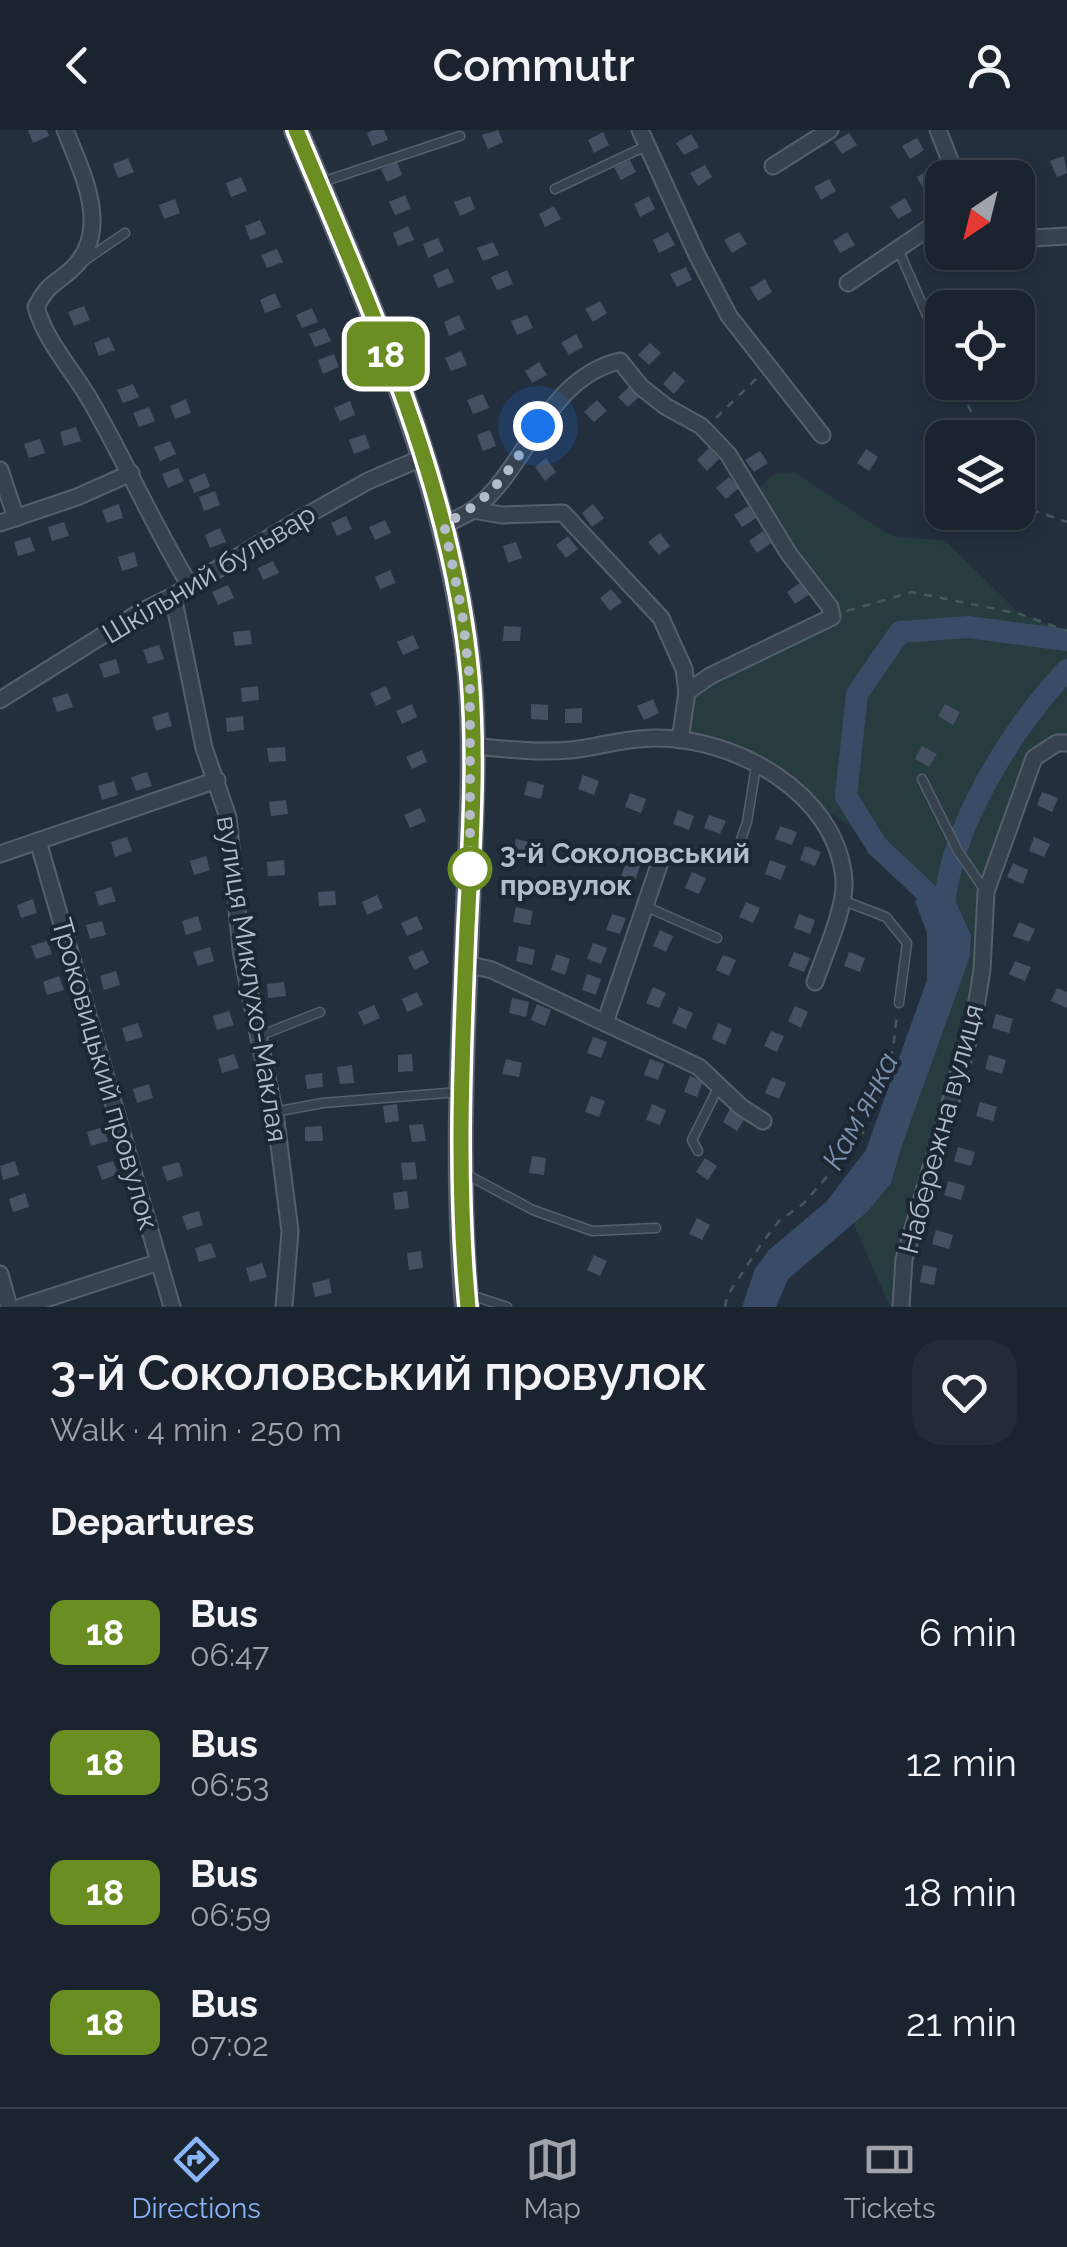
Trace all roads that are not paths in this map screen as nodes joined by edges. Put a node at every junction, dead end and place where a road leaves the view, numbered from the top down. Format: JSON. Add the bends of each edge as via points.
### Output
{"nodes":[{"id":1,"x":65,"y":130,"type":"edge"},
{"id":2,"x":296,"y":130,"type":"edge"},
{"id":3,"x":640,"y":130,"type":"edge"},
{"id":4,"x":830,"y":130,"type":"edge"},
{"id":5,"x":938,"y":130,"type":"edge"},
{"id":6,"x":460,"y":136,"type":"dead end"},
{"id":7,"x":646,"y":146,"type":"junction"},
{"id":8,"x":950,"y":160,"type":"edge"},
{"id":9,"x":773,"y":166,"type":"dead end"},
{"id":10,"x":318,"y":183,"type":"junction"},
{"id":11,"x":555,"y":190,"type":"dead end"},
{"id":12,"x":925,"y":230,"type":"edge"},
{"id":13,"x":126,"y":233,"type":"dead end"},
{"id":14,"x":1067,"y":236,"type":"edge"},
{"id":15,"x":1035,"y":239,"type":"edge"},
{"id":16,"x":898,"y":248,"type":"junction"},
{"id":17,"x":72,"y":269,"type":"junction"},
{"id":18,"x":848,"y":283,"type":"dead end"},
{"id":19,"x":925,"y":311,"type":"edge"},
{"id":20,"x":822,"y":434,"type":"dead end"},
{"id":21,"x":424,"y":457,"type":"junction"},
{"id":22,"x":0,"y":470,"type":"edge"},
{"id":23,"x":132,"y":473,"type":"junction"},
{"id":24,"x":473,"y":510,"type":"junction"},
{"id":25,"x":16,"y":518,"type":"junction"},
{"id":26,"x":0,"y":524,"type":"edge"},
{"id":27,"x":444,"y":524,"type":"junction"},
{"id":28,"x":189,"y":584,"type":"junction"},
{"id":29,"x":173,"y":596,"type":"junction"},
{"id":30,"x":687,"y":692,"type":"junction"},
{"id":31,"x":0,"y":700,"type":"edge"},
{"id":32,"x":680,"y":740,"type":"junction"},
{"id":33,"x":1067,"y":743,"type":"edge"},
{"id":34,"x":472,"y":746,"type":"junction"},
{"id":35,"x":756,"y":766,"type":"junction"},
{"id":36,"x":922,"y":778,"type":"dead end"},
{"id":37,"x":217,"y":780,"type":"junction"},
{"id":38,"x":38,"y":841,"type":"junction"},
{"id":39,"x":0,"y":854,"type":"edge"},
{"id":40,"x":734,"y":860,"type":"dead end"},
{"id":41,"x":659,"y":864,"type":"dead end"},
{"id":42,"x":986,"y":892,"type":"junction"},
{"id":43,"x":842,"y":900,"type":"junction"},
{"id":44,"x":647,"y":907,"type":"junction"},
{"id":45,"x":718,"y":938,"type":"dead end"},
{"id":46,"x":466,"y":964,"type":"junction"},
{"id":47,"x":815,"y":982,"type":"dead end"},
{"id":48,"x":899,"y":1004,"type":"road end"},
{"id":49,"x":320,"y":1012,"type":"dead end"},
{"id":50,"x":605,"y":1024,"type":"junction"},
{"id":51,"x":258,"y":1036,"type":"junction"},
{"id":52,"x":720,"y":1086,"type":"junction"},
{"id":53,"x":463,"y":1092,"type":"junction"},
{"id":54,"x":274,"y":1112,"type":"junction"},
{"id":55,"x":763,"y":1121,"type":"dead end"},
{"id":56,"x":698,"y":1151,"type":"dead end"},
{"id":57,"x":462,"y":1172,"type":"junction"},
{"id":58,"x":656,"y":1228,"type":"dead end"},
{"id":59,"x":159,"y":1262,"type":"junction"},
{"id":60,"x":0,"y":1274,"type":"edge"},
{"id":61,"x":467,"y":1300,"type":"edge"},
{"id":62,"x":9,"y":1307,"type":"edge"},
{"id":63,"x":20,"y":1307,"type":"edge"},
{"id":64,"x":172,"y":1307,"type":"edge"},
{"id":65,"x":284,"y":1307,"type":"edge"},
{"id":66,"x":506,"y":1307,"type":"edge"},
{"id":67,"x":901,"y":1307,"type":"edge"}],
"edges":[{"from":1,"to":17,"type":"street","via":[[93,213],[89,248]]},
{"from":2,"to":10,"type":"street"},
{"from":3,"to":7,"type":"street"},
{"from":4,"to":9,"type":"street"},
{"from":5,"to":8,"type":"street"},
{"from":6,"to":10,"type":"lane"},
{"from":7,"to":11,"type":"lane"},
{"from":7,"to":20,"type":"street","via":[[729,316]]},
{"from":10,"to":21,"type":"street"},
{"from":12,"to":16,"type":"street"},
{"from":13,"to":17,"type":"lane"},
{"from":14,"to":15,"type":"street"},
{"from":16,"to":18,"type":"street"},
{"from":16,"to":19,"type":"lane"},
{"from":17,"to":23,"type":"street","via":[[47,286],[36,307],[41,326]]},
{"from":21,"to":27,"type":"street"},
{"from":21,"to":28,"type":"street","name":"Шкільний бульвар","via":[[368,481]]},
{"from":22,"to":25,"type":"street"},
{"from":23,"to":25,"type":"street"},
{"from":23,"to":28,"type":"street"},
{"from":24,"to":27,"type":"street"},
{"from":24,"to":30,"type":"street","via":[[563,513],[661,618]]},
{"from":24,"to":30,"type":"street","via":[[549,409],[602,365],[620,361],[642,388],[704,430],[728,454],[832,617]]},
{"from":25,"to":26,"type":"street"},
{"from":27,"to":34,"type":"street","via":[[468,656]]},
{"from":28,"to":29,"type":"street","name":"Шкільний бульвар"},
{"from":29,"to":31,"type":"street","name":"Шкільний бульвар"},
{"from":29,"to":37,"type":"street","name":"вулиця Миклухо-Маклая","via":[[204,748]]},
{"from":30,"to":32,"type":"street"},
{"from":32,"to":34,"type":"street","via":[[568,750]]},
{"from":32,"to":35,"type":"street","via":[[708,744]]},
{"from":33,"to":42,"type":"street","name":"Набережна вулиця","via":[[1034,758]]},
{"from":34,"to":46,"type":"street"},
{"from":35,"to":40,"type":"lane"},
{"from":35,"to":43,"type":"street","via":[[779,776],[822,816],[844,880]]},
{"from":36,"to":42,"type":"lane"},
{"from":37,"to":38,"type":"street"},
{"from":37,"to":51,"type":"street","name":"вулиця Миклухо-Маклая","via":[[228,816],[241,950]]},
{"from":38,"to":39,"type":"street"},
{"from":38,"to":59,"type":"street","name":"Троковицький провулок"},
{"from":41,"to":44,"type":"street"},
{"from":42,"to":67,"type":"street","name":"Набережна вулиця","via":[[973,1025],[904,1260]]},
{"from":43,"to":47,"type":"street"},
{"from":43,"to":48,"type":"lane","via":[[886,917],[907,942]]},
{"from":44,"to":45,"type":"lane"},
{"from":44,"to":50,"type":"street"},
{"from":46,"to":50,"type":"street"},
{"from":46,"to":53,"type":"street"},
{"from":49,"to":51,"type":"lane"},
{"from":50,"to":52,"type":"street","via":[[699,1067]]},
{"from":51,"to":54,"type":"street","name":"вулиця Миклухо-Маклая"},
{"from":52,"to":55,"type":"street"},
{"from":52,"to":56,"type":"lane","via":[[692,1140]]},
{"from":53,"to":54,"type":"lane"},
{"from":53,"to":57,"type":"street"},
{"from":54,"to":65,"type":"street","name":"вулиця Миклухо-Маклая","via":[[290,1231]]},
{"from":57,"to":58,"type":"lane","via":[[592,1232]]},
{"from":57,"to":61,"type":"street"},
{"from":59,"to":63,"type":"street"},
{"from":59,"to":64,"type":"street","name":"Троковицький провулок"},
{"from":60,"to":62,"type":"street"},
{"from":61,"to":66,"type":"lane"}]}
